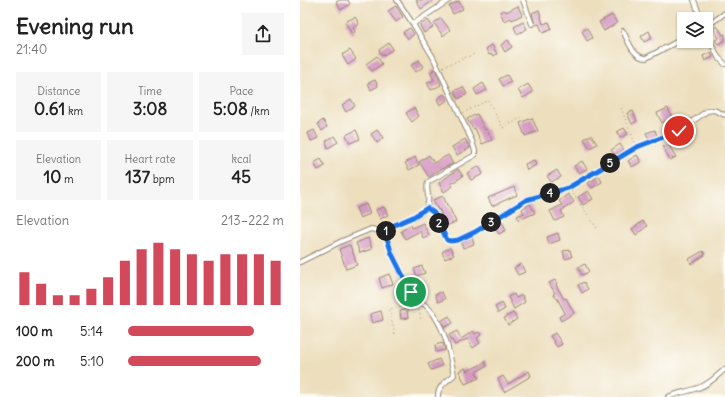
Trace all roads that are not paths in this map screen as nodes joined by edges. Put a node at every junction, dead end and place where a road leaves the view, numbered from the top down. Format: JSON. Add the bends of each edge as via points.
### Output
{"nodes":[{"id":1,"x":396,"y":0,"type":"edge"},
{"id":2,"x":449,"y":0,"type":"edge"},
{"id":3,"x":523,"y":0,"type":"edge"},
{"id":4,"x":694,"y":0,"type":"edge"},
{"id":5,"x":698,"y":12,"type":"edge"},
{"id":6,"x":725,"y":13,"type":"edge"},
{"id":7,"x":713,"y":22,"type":"edge"},
{"id":8,"x":413,"y":24,"type":"junction"},
{"id":9,"x":532,"y":24,"type":"dead end"},
{"id":10,"x":623,"y":31,"type":"dead end"},
{"id":11,"x":677,"y":42,"type":"edge"},
{"id":12,"x":713,"y":47,"type":"edge"},
{"id":13,"x":725,"y":64,"type":"edge"},
{"id":14,"x":725,"y":115,"type":"edge"},
{"id":15,"x":725,"y":118,"type":"edge"},
{"id":16,"x":427,"y":208,"type":"junction"},
{"id":17,"x":385,"y":232,"type":"junction"},
{"id":18,"x":300,"y":262,"type":"edge"},
{"id":19,"x":725,"y":369,"type":"edge"},
{"id":20,"x":438,"y":397,"type":"edge"},
{"id":21,"x":668,"y":397,"type":"edge"}],
"edges":[{"from":1,"to":8,"type":"street"},
{"from":2,"to":8,"type":"street"},
{"from":3,"to":9,"type":"street"},
{"from":4,"to":5,"type":"street"},
{"from":6,"to":7,"type":"street"},
{"from":8,"to":16,"type":"street","via":[[433,57],[475,151],[475,155],[428,182]]},
{"from":10,"to":11,"type":"street","via":[[640,58],[646,58]]},
{"from":12,"to":13,"type":"street"},
{"from":14,"to":15,"type":"street"},
{"from":14,"to":16,"type":"street","via":[[714,110],[707,111],[679,131],[637,147],[568,188],[526,200],[458,240],[447,240],[434,213]]},
{"from":16,"to":17,"type":"street"},
{"from":17,"to":18,"type":"street","via":[[371,229],[342,240]]},
{"from":17,"to":20,"type":"street","via":[[411,292],[418,304],[424,304],[430,309],[445,338],[454,375],[441,386]]},
{"from":19,"to":21,"type":"street","via":[[696,389],[678,392]]}]}
